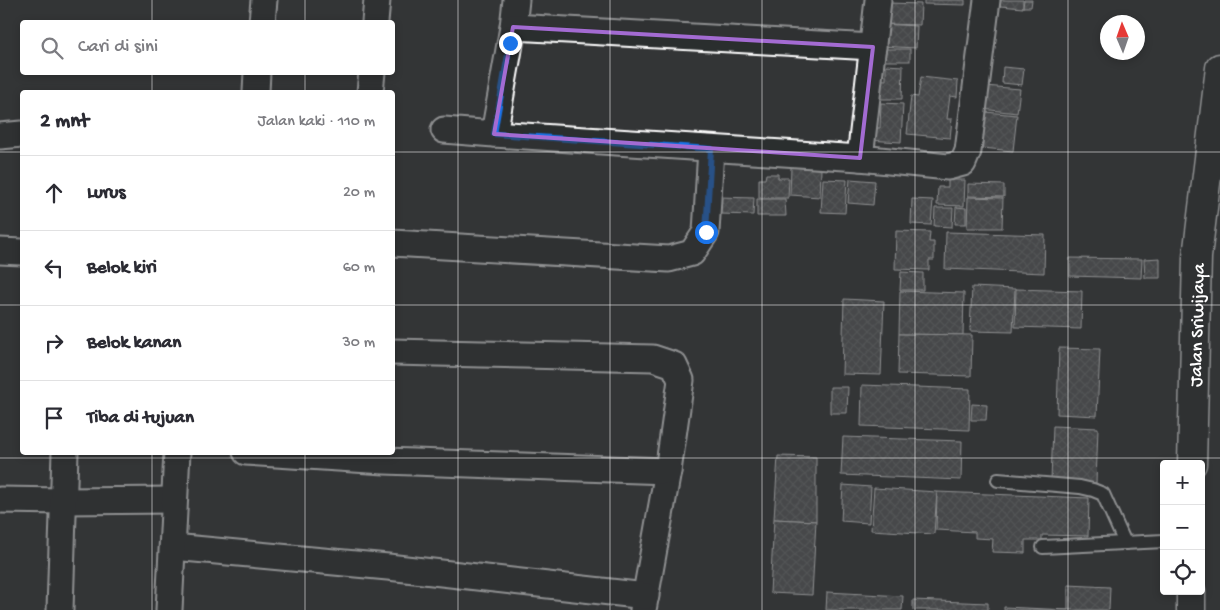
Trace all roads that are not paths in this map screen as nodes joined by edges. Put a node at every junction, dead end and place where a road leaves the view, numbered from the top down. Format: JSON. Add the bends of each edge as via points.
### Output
{"nodes":[{"id":1,"x":264,"y":0,"type":"edge"},
{"id":2,"x":377,"y":0,"type":"edge"},
{"id":3,"x":516,"y":0,"type":"edge"},
{"id":4,"x":878,"y":0,"type":"edge"},
{"id":5,"x":987,"y":0,"type":"edge"},
{"id":6,"x":262,"y":20,"type":"edge"},
{"id":7,"x":375,"y":20,"type":"edge"},
{"id":8,"x":513,"y":27,"type":"junction"},
{"id":9,"x":873,"y":47,"type":"junction"},
{"id":10,"x":1220,"y":68,"type":"edge"},
{"id":11,"x":257,"y":75,"type":"edge"},
{"id":12,"x":372,"y":75,"type":"edge"},
{"id":13,"x":256,"y":90,"type":"edge"},
{"id":14,"x":370,"y":90,"type":"edge"},
{"id":15,"x":1217,"y":123,"type":"edge"},
{"id":16,"x":444,"y":130,"type":"dead end"},
{"id":17,"x":20,"y":134,"type":"edge"},
{"id":18,"x":494,"y":134,"type":"junction"},
{"id":19,"x":0,"y":136,"type":"edge"},
{"id":20,"x":711,"y":149,"type":"junction"},
{"id":21,"x":860,"y":158,"type":"junction"},
{"id":22,"x":395,"y":243,"type":"edge"},
{"id":23,"x":0,"y":251,"type":"edge"},
{"id":24,"x":20,"y":252,"type":"edge"},
{"id":25,"x":395,"y":352,"type":"edge"},
{"id":26,"x":65,"y":455,"type":"edge"},
{"id":27,"x":177,"y":455,"type":"edge"},
{"id":28,"x":292,"y":455,"type":"edge"},
{"id":29,"x":1192,"y":460,"type":"edge"},
{"id":30,"x":668,"y":471,"type":"junction"},
{"id":31,"x":998,"y":480,"type":"dead end"},
{"id":32,"x":0,"y":500,"type":"edge"},
{"id":33,"x":174,"y":500,"type":"junction"},
{"id":34,"x":64,"y":501,"type":"junction"},
{"id":35,"x":1160,"y":541,"type":"edge"},
{"id":36,"x":1124,"y":543,"type":"junction"},
{"id":37,"x":173,"y":547,"type":"junction"},
{"id":38,"x":1043,"y":547,"type":"dead end"},
{"id":39,"x":1191,"y":595,"type":"edge"},
{"id":40,"x":644,"y":603,"type":"edge"},
{"id":41,"x":60,"y":610,"type":"edge"},
{"id":42,"x":169,"y":610,"type":"edge"},
{"id":43,"x":1191,"y":610,"type":"edge"}],
"edges":[{"from":1,"to":6,"type":"street"},
{"from":2,"to":7,"type":"street"},
{"from":3,"to":8,"type":"street"},
{"from":4,"to":9,"type":"street"},
{"from":5,"to":21,"type":"street","via":[[968,151],[963,163],[948,167]]},
{"from":8,"to":9,"type":"street"},
{"from":8,"to":18,"type":"street"},
{"from":9,"to":21,"type":"street"},
{"from":10,"to":15,"type":"highway","name":"Jalan Sriwijaya"},
{"from":11,"to":13,"type":"street"},
{"from":12,"to":14,"type":"street"},
{"from":15,"to":29,"type":"highway","name":"Jalan Sriwijaya","via":[[1197,257]]},
{"from":16,"to":18,"type":"street"},
{"from":17,"to":19,"type":"street"},
{"from":18,"to":20,"type":"street"},
{"from":20,"to":21,"type":"street"},
{"from":20,"to":22,"type":"street","via":[[706,232],[692,253],[669,259]]},
{"from":23,"to":24,"type":"street"},
{"from":25,"to":30,"type":"street","via":[[653,358],[674,365],[681,380]]},
{"from":26,"to":34,"type":"street"},
{"from":27,"to":33,"type":"street"},
{"from":28,"to":30,"type":"street"},
{"from":30,"to":40,"type":"street"},
{"from":31,"to":36,"type":"lane","via":[[1080,487],[1103,494]]},
{"from":32,"to":34,"type":"street"},
{"from":33,"to":34,"type":"street"},
{"from":33,"to":37,"type":"street"},
{"from":34,"to":41,"type":"street"},
{"from":35,"to":36,"type":"lane"},
{"from":36,"to":38,"type":"lane"},
{"from":37,"to":40,"type":"street","via":[[388,567]]},
{"from":37,"to":42,"type":"street"},
{"from":39,"to":43,"type":"highway"}]}
